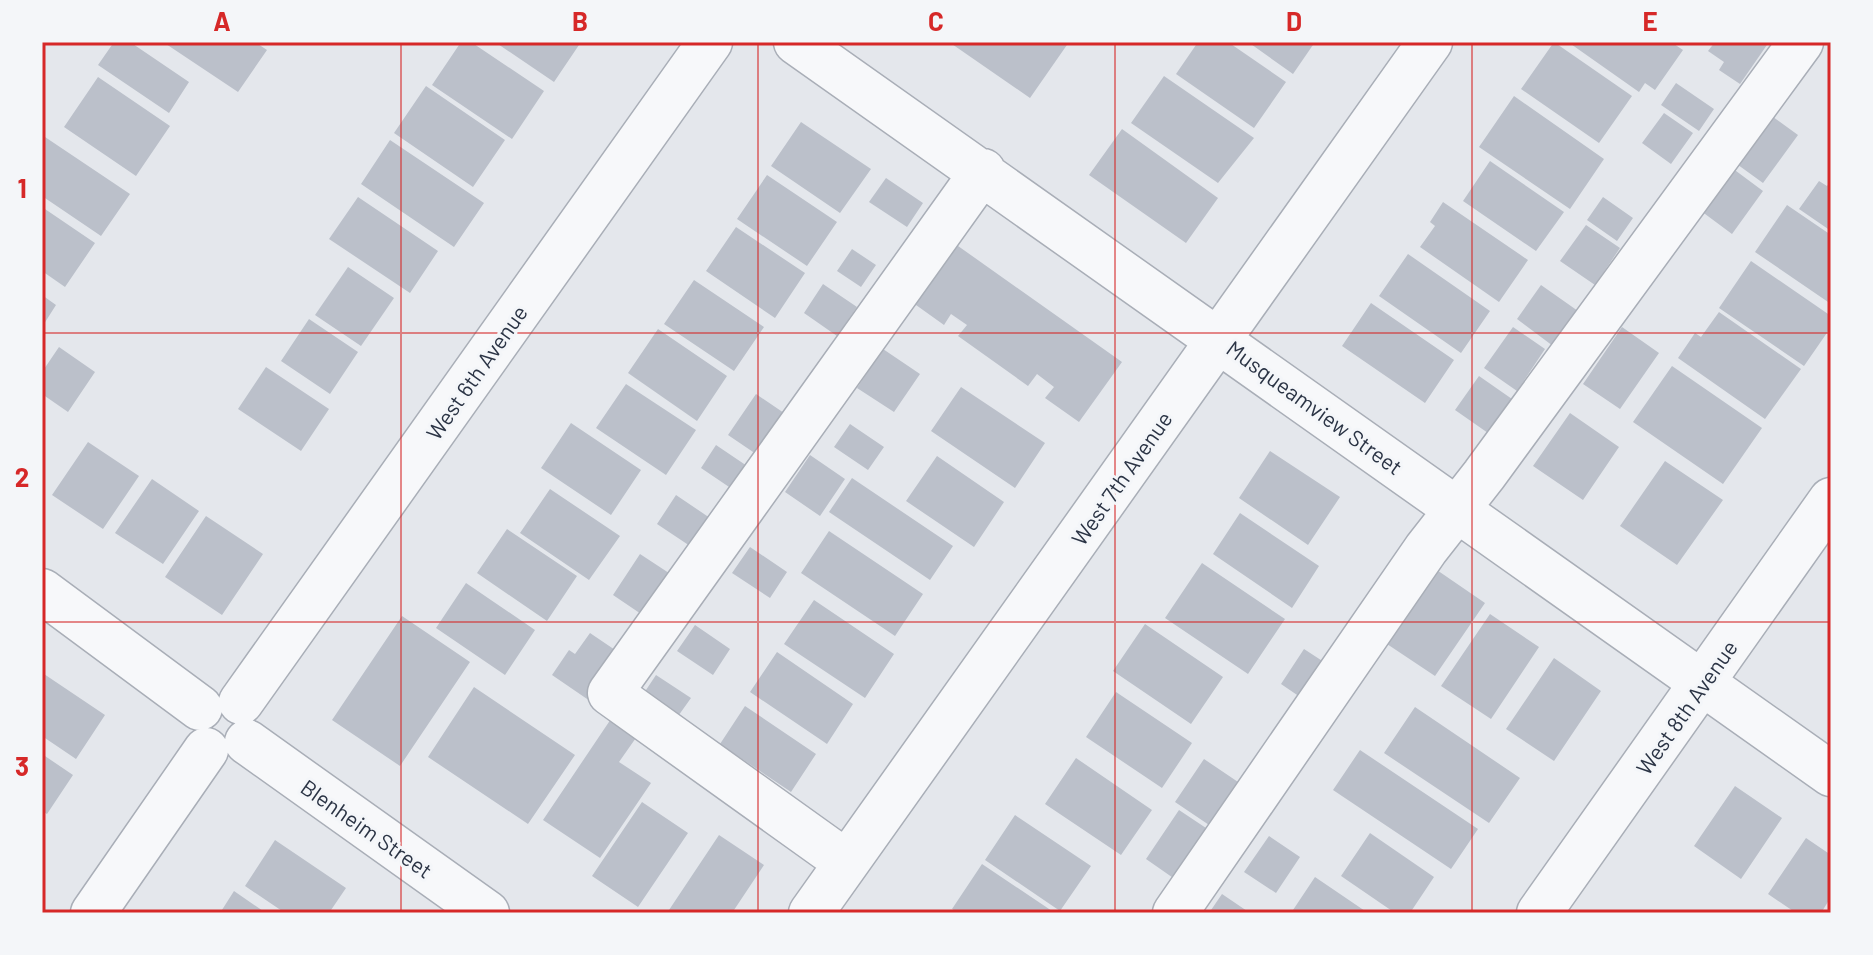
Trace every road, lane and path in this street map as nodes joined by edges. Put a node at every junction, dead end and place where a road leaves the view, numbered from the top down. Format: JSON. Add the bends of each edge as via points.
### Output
{"nodes":[{"id":1,"x":710,"y":42,"type":"edge"},
{"id":2,"x":796,"y":42,"type":"edge"},
{"id":3,"x":1430,"y":42,"type":"edge"},
{"id":4,"x":1801,"y":42,"type":"edge"},
{"id":5,"x":983,"y":171,"type":"junction"},
{"id":6,"x":1219,"y":338,"type":"junction"},
{"id":7,"x":1831,"y":500,"type":"edge"},
{"id":8,"x":1457,"y":510,"type":"junction"},
{"id":9,"x":42,"y":591,"type":"edge"},
{"id":10,"x":1704,"y":682,"type":"junction"},
{"id":11,"x":224,"y":726,"type":"junction"},
{"id":12,"x":1831,"y":774,"type":"edge"},
{"id":13,"x":846,"y":862,"type":"junction"},
{"id":14,"x":474,"y":909,"type":"edge"},
{"id":15,"x":93,"y":913,"type":"edge"},
{"id":16,"x":811,"y":913,"type":"edge"},
{"id":17,"x":1175,"y":913,"type":"edge"},
{"id":18,"x":1539,"y":913,"type":"edge"}],
"edges":[{"from":1,"to":11,"type":"street","name":"West 6th Avenue"},
{"from":2,"to":5,"type":"street","name":"Musqueamview Street"},
{"from":3,"to":6,"type":"street","name":"West 7th Avenue"},
{"from":4,"to":8,"type":"street"},
{"from":5,"to":6,"type":"street","name":"Musqueamview Street"},
{"from":5,"to":13,"type":"street","via":[[610,693]]},
{"from":6,"to":8,"type":"street","name":"Musqueamview Street"},
{"from":6,"to":13,"type":"street","name":"West 7th Avenue"},
{"from":7,"to":10,"type":"street","name":"West 8th Avenue"},
{"from":8,"to":10,"type":"street","name":"Musqueamview Street"},
{"from":8,"to":17,"type":"street"},
{"from":9,"to":11,"type":"street","name":"Blenheim Street"},
{"from":10,"to":12,"type":"street","name":"Musqueamview Street"},
{"from":10,"to":18,"type":"street","name":"West 8th Avenue"},
{"from":11,"to":14,"type":"street","name":"Blenheim Street"},
{"from":11,"to":15,"type":"street","name":"West 6th Avenue"},
{"from":13,"to":16,"type":"street","name":"West 7th Avenue"}]}
